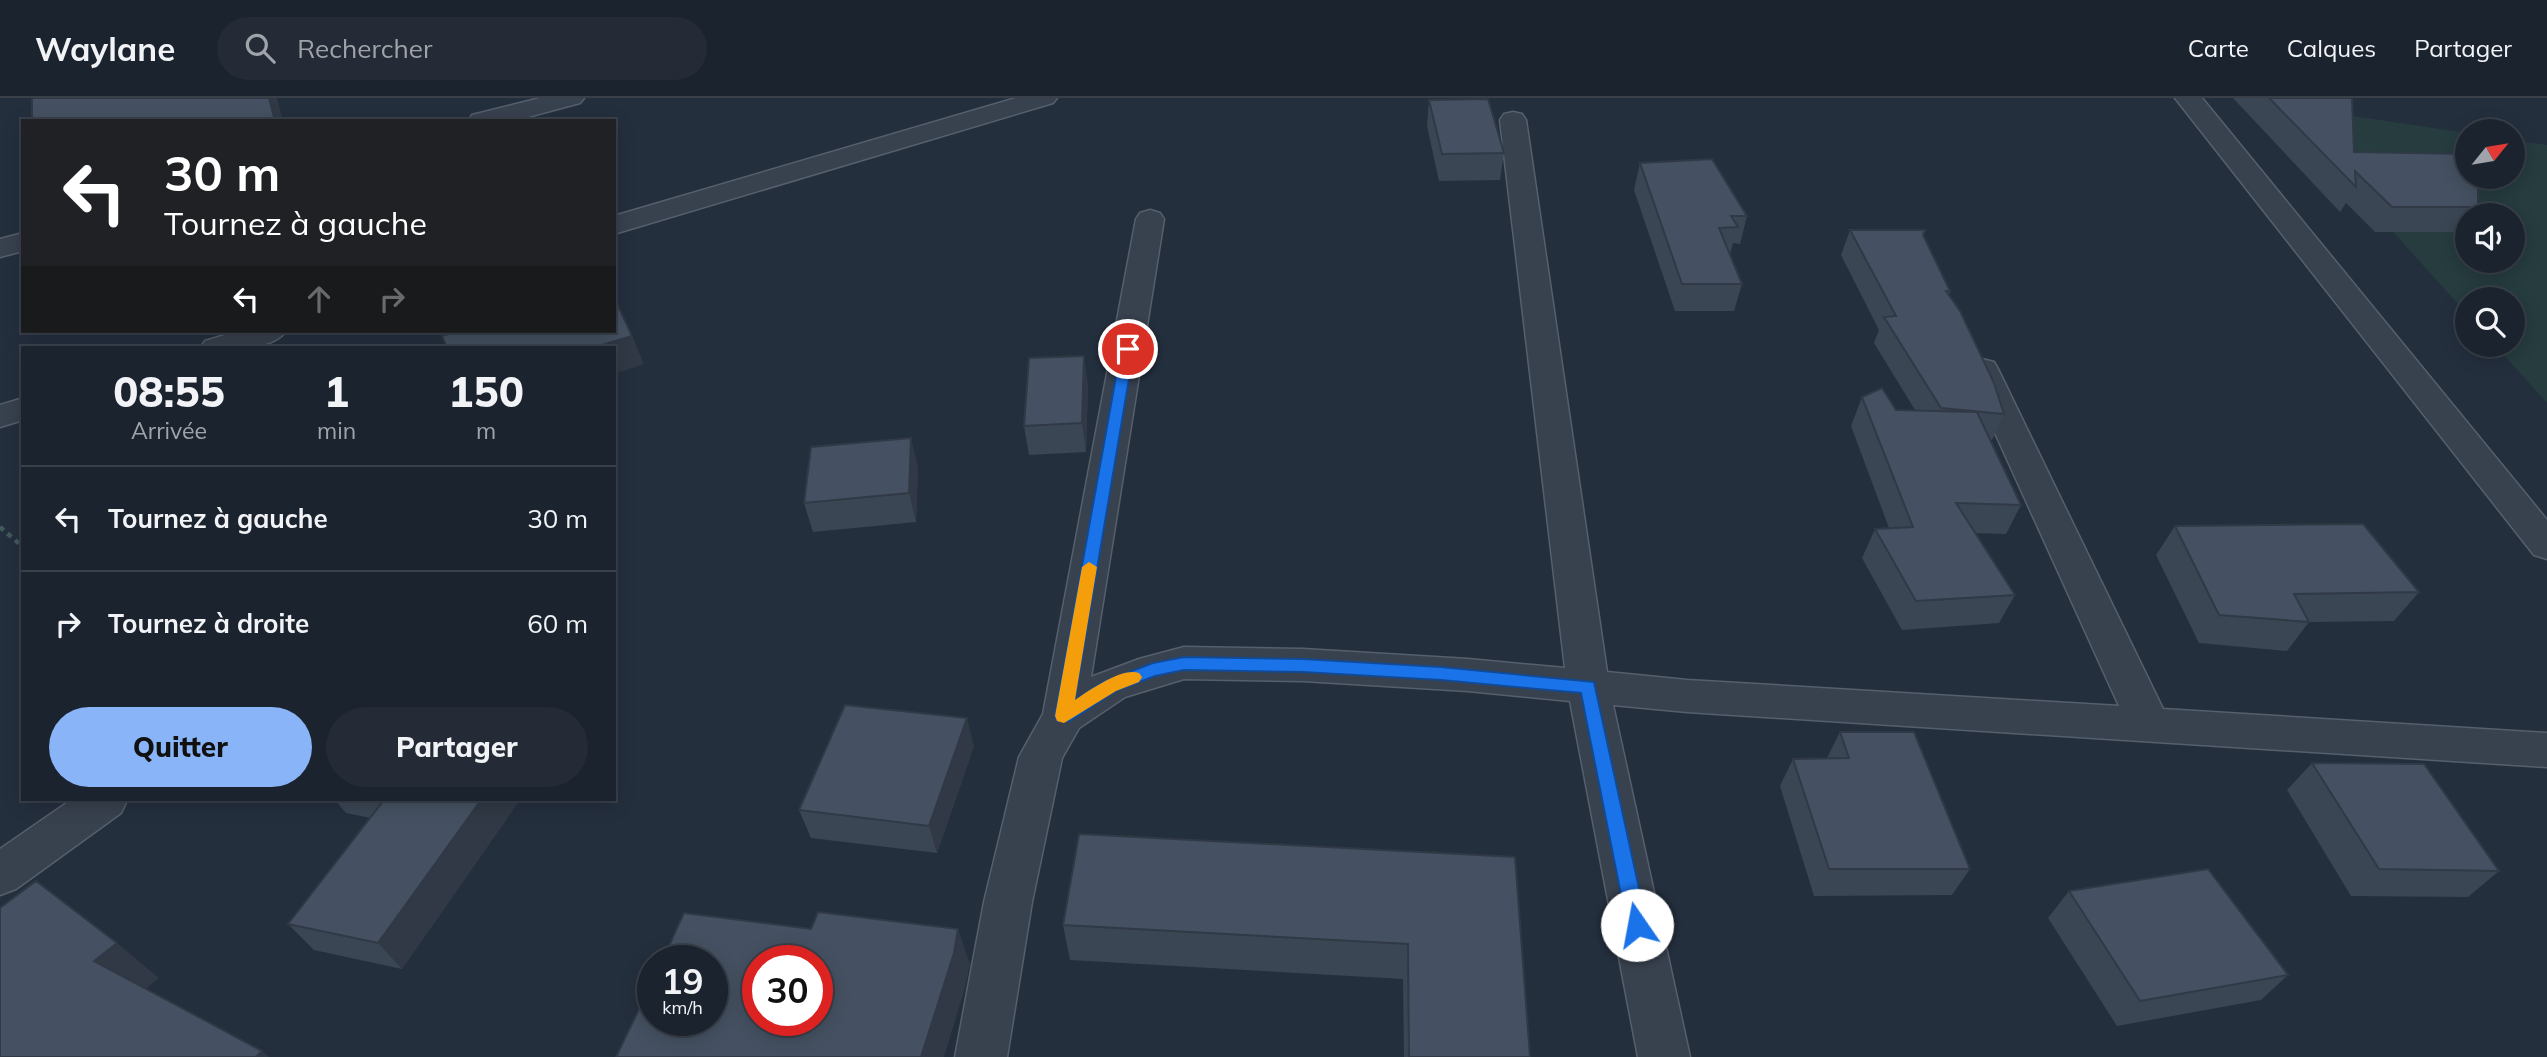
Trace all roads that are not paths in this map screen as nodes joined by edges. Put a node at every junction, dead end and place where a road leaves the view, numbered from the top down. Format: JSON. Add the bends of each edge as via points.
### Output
{"nodes":[{"id":1,"x":571,"y":98,"type":"edge"},
{"id":2,"x":1044,"y":98,"type":"edge"},
{"id":3,"x":2188,"y":98,"type":"edge"},
{"id":4,"x":489,"y":119,"type":"edge"},
{"id":5,"x":1513,"y":120,"type":"dead end"},
{"id":6,"x":1150,"y":219,"type":"dead end"},
{"id":7,"x":616,"y":224,"type":"edge"},
{"id":8,"x":21,"y":243,"type":"edge"},
{"id":9,"x":0,"y":248,"type":"edge"},
{"id":10,"x":264,"y":333,"type":"edge"},
{"id":11,"x":1966,"y":334,"type":"edge"},
{"id":12,"x":222,"y":346,"type":"edge"},
{"id":13,"x":21,"y":410,"type":"edge"},
{"id":14,"x":0,"y":416,"type":"edge"},
{"id":15,"x":2547,"y":546,"type":"edge"},
{"id":16,"x":1588,"y":687,"type":"junction"},
{"id":17,"x":1064,"y":716,"type":"junction"},
{"id":18,"x":2149,"y":725,"type":"junction"},
{"id":19,"x":2547,"y":751,"type":"edge"},
{"id":20,"x":104,"y":801,"type":"edge"},
{"id":21,"x":0,"y":875,"type":"edge"},
{"id":22,"x":981,"y":1057,"type":"edge"},
{"id":23,"x":1664,"y":1057,"type":"edge"}],
"edges":[{"from":1,"to":4,"type":"street"},
{"from":2,"to":7,"type":"street"},
{"from":3,"to":15,"type":"street"},
{"from":5,"to":16,"type":"street"},
{"from":6,"to":17,"type":"street"},
{"from":8,"to":9,"type":"street"},
{"from":10,"to":12,"type":"street"},
{"from":11,"to":18,"type":"street"},
{"from":13,"to":14,"type":"street"},
{"from":16,"to":17,"type":"street","via":[[1441,673],[1184,663],[1110,687]]},
{"from":16,"to":18,"type":"street"},
{"from":16,"to":23,"type":"street"},
{"from":17,"to":22,"type":"street","via":[[1041,757],[1008,902]]},
{"from":18,"to":19,"type":"street"},
{"from":20,"to":21,"type":"street"}]}
